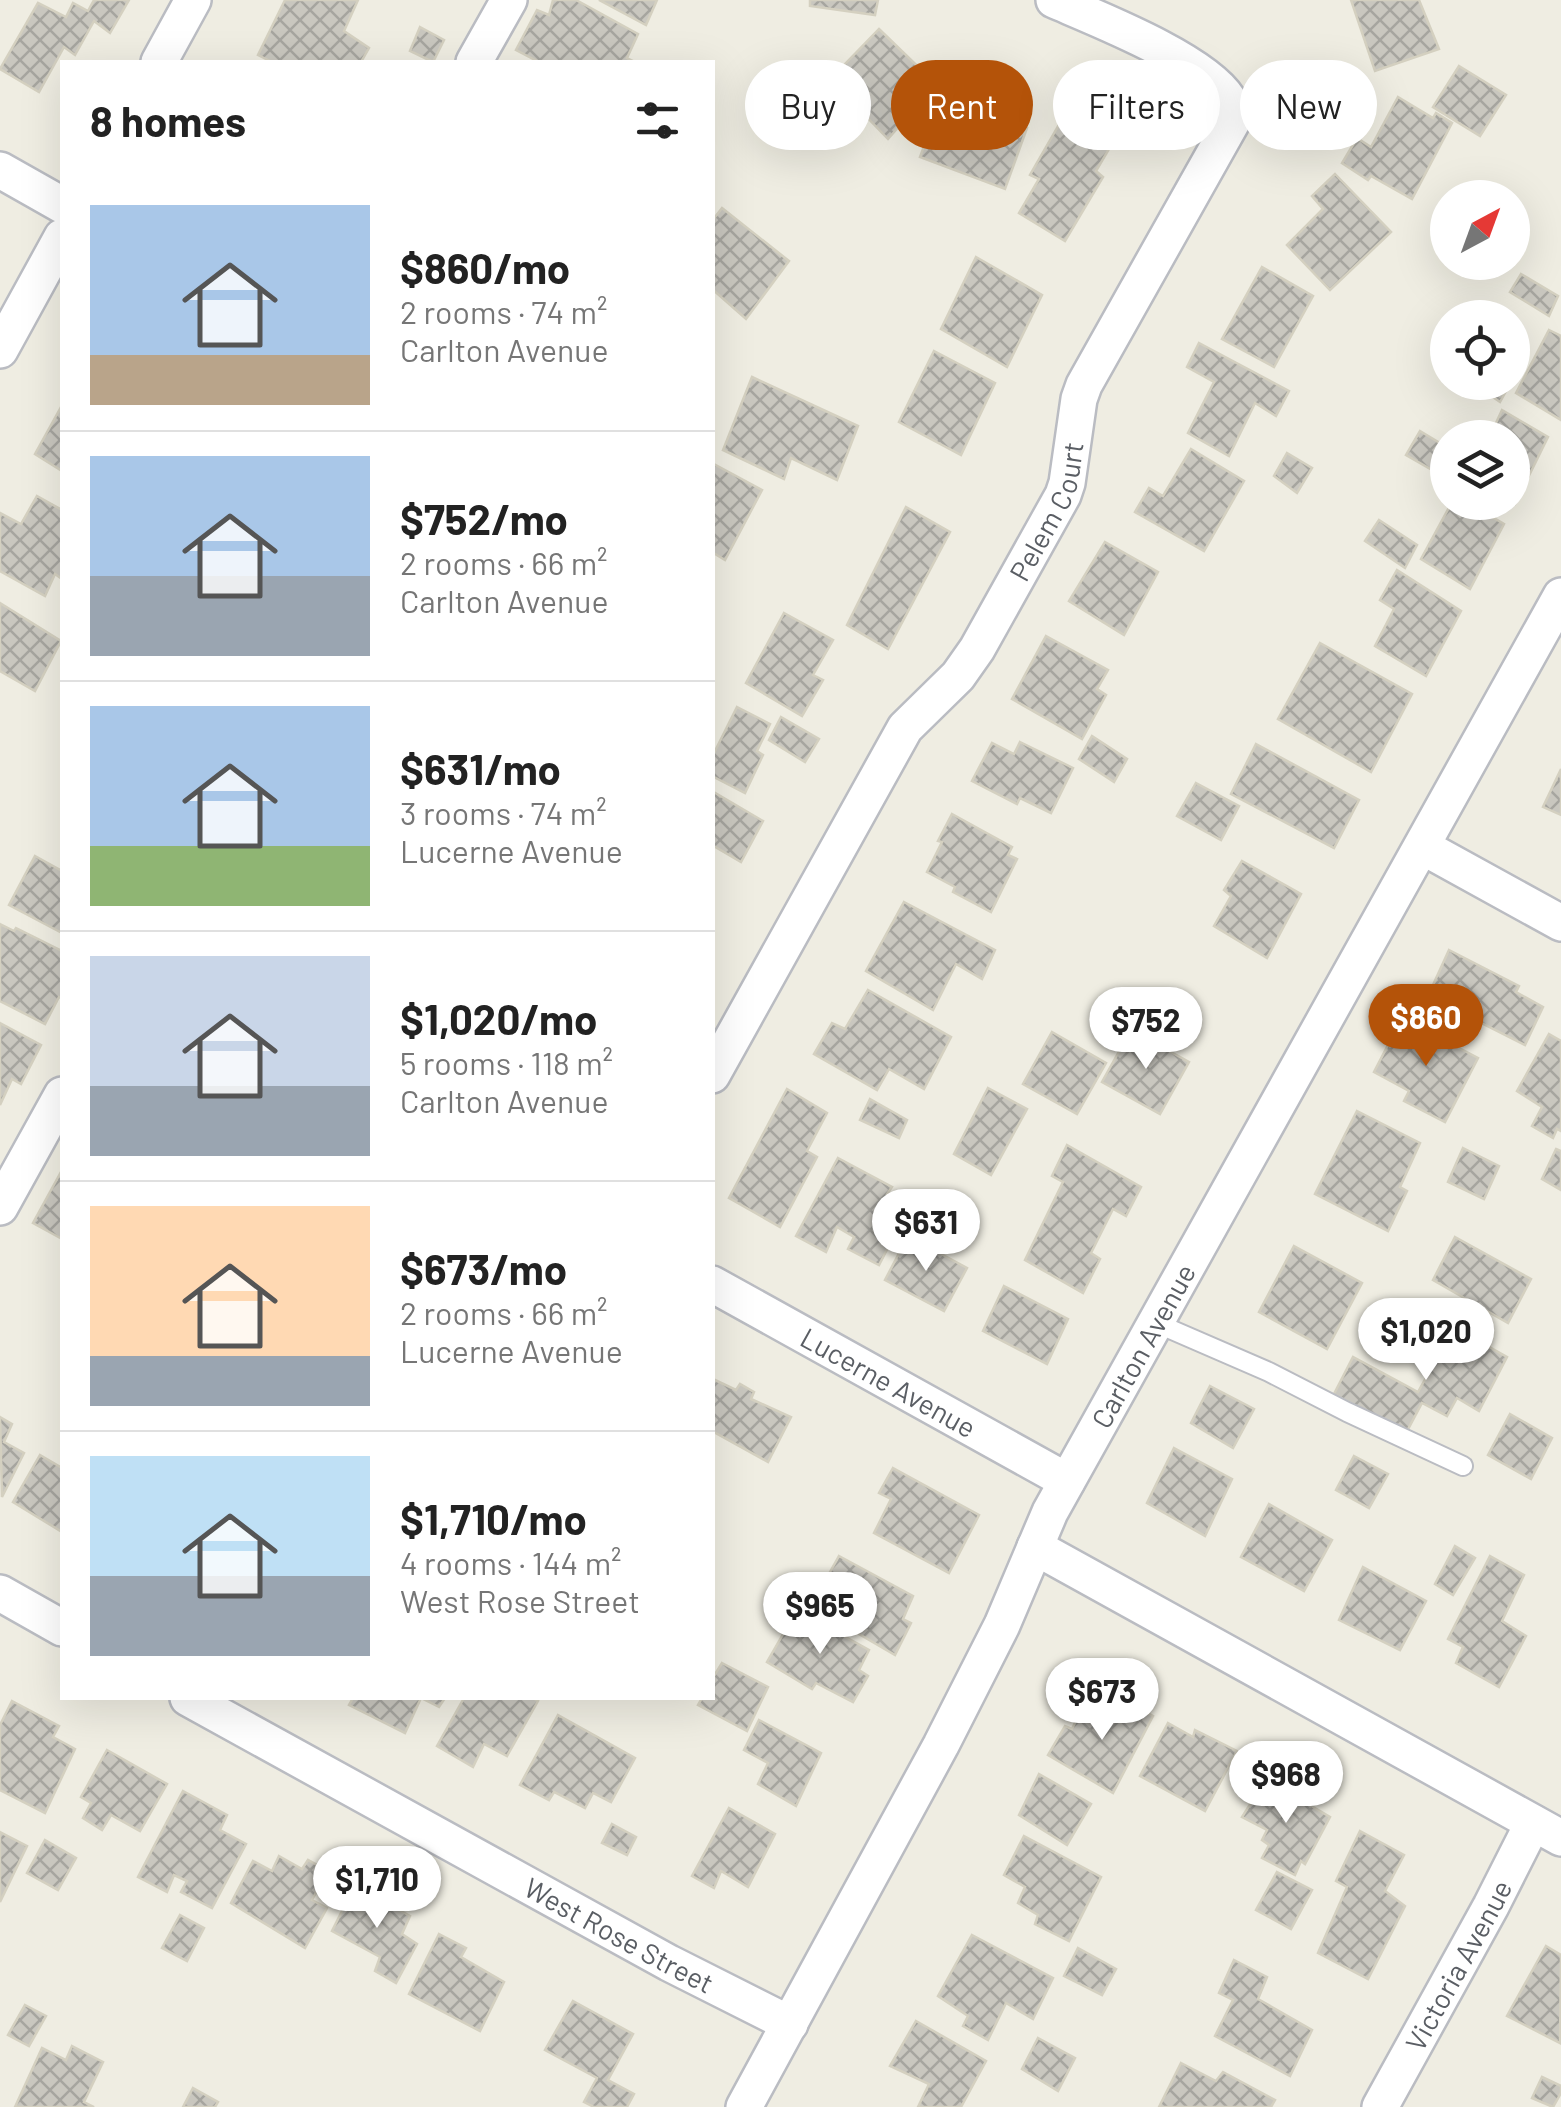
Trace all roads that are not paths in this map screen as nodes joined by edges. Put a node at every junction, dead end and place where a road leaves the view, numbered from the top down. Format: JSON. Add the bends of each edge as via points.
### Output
{"nodes":[{"id":1,"x":194,"y":0,"type":"edge"},
{"id":2,"x":509,"y":0,"type":"edge"},
{"id":3,"x":1054,"y":0,"type":"edge"},
{"id":4,"x":160,"y":60,"type":"edge"},
{"id":5,"x":475,"y":60,"type":"edge"},
{"id":6,"x":0,"y":170,"type":"edge"},
{"id":7,"x":60,"y":203,"type":"edge"},
{"id":8,"x":60,"y":241,"type":"edge"},
{"id":9,"x":0,"y":350,"type":"edge"},
{"id":10,"x":1561,"y":596,"type":"edge"},
{"id":11,"x":1423,"y":847,"type":"junction"},
{"id":12,"x":1561,"y":923,"type":"edge"},
{"id":13,"x":715,"y":1070,"type":"edge"},
{"id":14,"x":60,"y":1098,"type":"edge"},
{"id":15,"x":0,"y":1207,"type":"edge"},
{"id":16,"x":715,"y":1286,"type":"edge"},
{"id":17,"x":1156,"y":1323,"type":"junction"},
{"id":18,"x":1463,"y":1466,"type":"dead end"},
{"id":19,"x":1068,"y":1480,"type":"junction"},
{"id":20,"x":1035,"y":1547,"type":"junction"},
{"id":21,"x":0,"y":1594,"type":"edge"},
{"id":22,"x":60,"y":1627,"type":"edge"},
{"id":23,"x":192,"y":1700,"type":"edge"},
{"id":24,"x":1547,"y":1831,"type":"edge"},
{"id":25,"x":790,"y":2024,"type":"junction"},
{"id":26,"x":744,"y":2107,"type":"edge"},
{"id":27,"x":1380,"y":2107,"type":"edge"}],
"edges":[{"from":1,"to":4,"type":"street"},
{"from":2,"to":5,"type":"street"},
{"from":3,"to":13,"type":"street","name":"Pelem Court","via":[[1199,70],[1230,101],[1232,122],[1084,385],[1063,495],[977,649],[906,728]]},
{"from":6,"to":7,"type":"street"},
{"from":8,"to":9,"type":"street"},
{"from":10,"to":11,"type":"street","name":"Carlton Avenue"},
{"from":11,"to":12,"type":"street"},
{"from":11,"to":17,"type":"street","name":"Carlton Avenue"},
{"from":14,"to":15,"type":"street"},
{"from":16,"to":19,"type":"street","name":"Lucerne Avenue"},
{"from":17,"to":18,"type":"lane"},
{"from":17,"to":19,"type":"street","name":"Carlton Avenue"},
{"from":19,"to":20,"type":"street","name":"Carlton Avenue"},
{"from":20,"to":24,"type":"street"},
{"from":20,"to":25,"type":"street","name":"Carlton Avenue","via":[[941,1745]]},
{"from":21,"to":22,"type":"street"},
{"from":23,"to":25,"type":"street","name":"West Rose Street"},
{"from":24,"to":27,"type":"street","name":"Victoria Avenue","via":[[1491,1906]]},
{"from":25,"to":26,"type":"street","name":"Carlton Avenue"}]}
